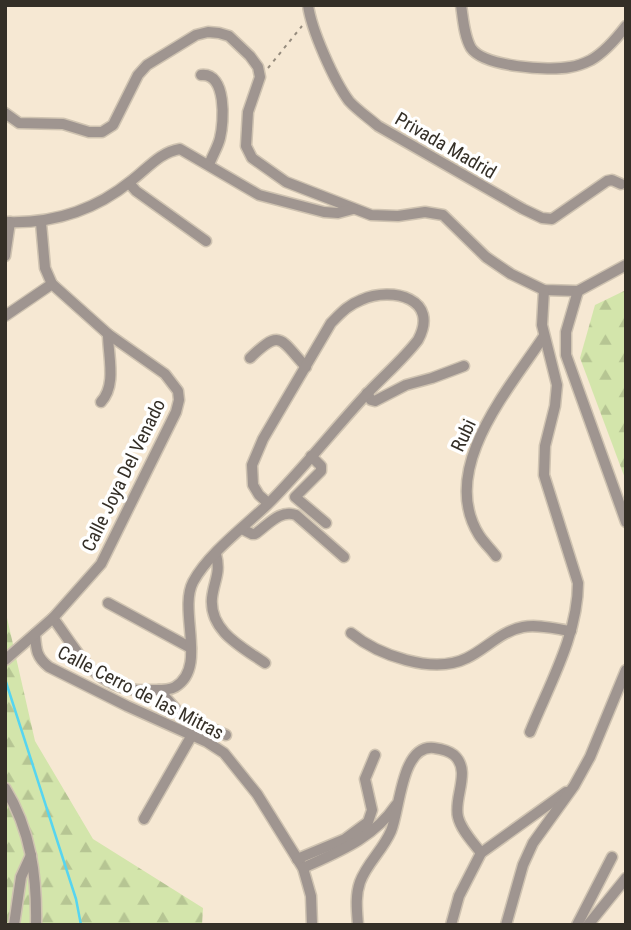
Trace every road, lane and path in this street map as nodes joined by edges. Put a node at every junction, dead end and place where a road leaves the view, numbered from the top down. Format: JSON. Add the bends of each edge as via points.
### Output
{"nodes":[{"id":1,"x":461,"y":5,"type":"edge"},
{"id":2,"x":309,"y":11,"type":"edge"},
{"id":3,"x":626,"y":26,"type":"edge"},
{"id":4,"x":259,"y":72,"type":"junction"},
{"id":5,"x":201,"y":75,"type":"dead end"},
{"id":6,"x":5,"y":113,"type":"edge"},
{"id":7,"x":209,"y":165,"type":"junction"},
{"id":8,"x":129,"y":183,"type":"junction"},
{"id":9,"x":621,"y":184,"type":"dead end"},
{"id":10,"x":353,"y":209,"type":"junction"},
{"id":11,"x":7,"y":222,"type":"edge"},
{"id":12,"x":41,"y":223,"type":"junction"},
{"id":13,"x":205,"y":241,"type":"dead end"},
{"id":14,"x":5,"y":256,"type":"edge"},
{"id":15,"x":626,"y":265,"type":"edge"},
{"id":16,"x":52,"y":284,"type":"junction"},
{"id":17,"x":544,"y":290,"type":"junction"},
{"id":18,"x":578,"y":291,"type":"junction"},
{"id":19,"x":5,"y":316,"type":"edge"},
{"id":20,"x":108,"y":334,"type":"junction"},
{"id":21,"x":544,"y":336,"type":"junction"},
{"id":22,"x":250,"y":358,"type":"dead end"},
{"id":23,"x":464,"y":366,"type":"dead end"},
{"id":24,"x":306,"y":367,"type":"junction"},
{"id":25,"x":367,"y":393,"type":"junction"},
{"id":26,"x":101,"y":402,"type":"dead end"},
{"id":27,"x":312,"y":456,"type":"junction"},
{"id":28,"x":268,"y":503,"type":"junction"},
{"id":29,"x":626,"y":522,"type":"edge"},
{"id":30,"x":326,"y":523,"type":"dead end"},
{"id":31,"x":242,"y":529,"type":"junction"},
{"id":32,"x":216,"y":554,"type":"junction"},
{"id":33,"x":496,"y":556,"type":"dead end"},
{"id":34,"x":344,"y":557,"type":"dead end"},
{"id":35,"x":107,"y":603,"type":"dead end"},
{"id":36,"x":53,"y":618,"type":"junction"},
{"id":37,"x":571,"y":631,"type":"junction"},
{"id":38,"x":351,"y":633,"type":"dead end"},
{"id":39,"x":35,"y":634,"type":"junction"},
{"id":40,"x":191,"y":648,"type":"junction"},
{"id":41,"x":5,"y":660,"type":"edge"},
{"id":42,"x":265,"y":663,"type":"dead end"},
{"id":43,"x":626,"y":670,"type":"edge"},
{"id":44,"x":159,"y":690,"type":"junction"},
{"id":45,"x":530,"y":732,"type":"dead end"},
{"id":46,"x":192,"y":735,"type":"junction"},
{"id":47,"x":226,"y":735,"type":"dead end"},
{"id":48,"x":375,"y":755,"type":"dead end"},
{"id":49,"x":574,"y":786,"type":"junction"},
{"id":50,"x":5,"y":788,"type":"edge"},
{"id":51,"x":400,"y":800,"type":"junction"},
{"id":52,"x":144,"y":819,"type":"dead end"},
{"id":53,"x":481,"y":853,"type":"junction"},
{"id":54,"x":31,"y":855,"type":"junction"},
{"id":55,"x":612,"y":857,"type":"dead end"},
{"id":56,"x":300,"y":863,"type":"junction"},
{"id":57,"x":626,"y":878,"type":"edge"},
{"id":58,"x":14,"y":925,"type":"edge"},
{"id":59,"x":36,"y":925,"type":"edge"},
{"id":60,"x":312,"y":925,"type":"edge"},
{"id":61,"x":358,"y":925,"type":"edge"},
{"id":62,"x":451,"y":925,"type":"edge"},
{"id":63,"x":506,"y":925,"type":"edge"},
{"id":64,"x":577,"y":925,"type":"edge"},
{"id":65,"x":588,"y":925,"type":"edge"}],
"edges":[{"from":1,"to":3,"type":"street","via":[[472,49],[504,64],[571,67],[604,51]]},
{"from":2,"to":4,"type":"path"},
{"from":2,"to":9,"type":"street","name":"Privada Madrid","via":[[331,67],[349,100],[363,114],[523,209],[552,219],[607,181]]},
{"from":4,"to":6,"type":"street","via":[[229,36],[208,32],[195,35],[147,65],[113,125],[102,132],[63,124],[19,123]]},
{"from":4,"to":10,"type":"street","via":[[246,128],[252,159],[286,182]]},
{"from":5,"to":7,"type":"street","via":[[213,78],[221,92],[220,139]]},
{"from":7,"to":8,"type":"street","via":[[180,149],[171,150]]},
{"from":7,"to":10,"type":"street","via":[[259,195],[290,205],[338,213]]},
{"from":8,"to":12,"type":"street","via":[[84,210]]},
{"from":8,"to":13,"type":"street"},
{"from":10,"to":17,"type":"street","via":[[371,215],[443,215],[486,257]]},
{"from":11,"to":12,"type":"street"},
{"from":11,"to":14,"type":"street"},
{"from":12,"to":16,"type":"street","via":[[45,268]]},
{"from":15,"to":18,"type":"street"},
{"from":16,"to":19,"type":"street"},
{"from":16,"to":20,"type":"street","name":"Calle Joya Del Venado"},
{"from":17,"to":18,"type":"street"},
{"from":17,"to":21,"type":"street"},
{"from":18,"to":29,"type":"street","via":[[568,322],[566,355]]},
{"from":20,"to":26,"type":"street","via":[[111,385]]},
{"from":20,"to":36,"type":"street","name":"Calle Joya Del Venado","via":[[165,374],[179,400],[105,557]]},
{"from":21,"to":33,"type":"street","name":"Rubi","via":[[480,436],[467,471],[467,500],[478,533]]},
{"from":21,"to":37,"type":"street","via":[[557,385],[544,475],[578,583]]},
{"from":22,"to":24,"type":"street","via":[[267,341],[277,340]]},
{"from":23,"to":25,"type":"street","via":[[406,385],[375,401]]},
{"from":24,"to":25,"type":"street","via":[[345,308],[380,295],[411,299],[425,317],[424,330],[409,352]]},
{"from":24,"to":28,"type":"street","via":[[252,465],[253,485]]},
{"from":25,"to":27,"type":"street"},
{"from":27,"to":28,"type":"street"},
{"from":27,"to":30,"type":"street","via":[[321,471],[295,497]]},
{"from":28,"to":31,"type":"street"},
{"from":31,"to":32,"type":"street"},
{"from":31,"to":34,"type":"street","via":[[256,534],[289,513]]},
{"from":32,"to":40,"type":"street","via":[[192,582],[187,599]]},
{"from":32,"to":42,"type":"street","via":[[219,572],[212,599],[216,622],[228,637]]},
{"from":35,"to":40,"type":"street"},
{"from":36,"to":39,"type":"street"},
{"from":36,"to":44,"type":"street","via":[[89,669],[126,689]]},
{"from":37,"to":38,"type":"street","via":[[523,626],[446,665],[407,660],[365,644]]},
{"from":37,"to":45,"type":"street"},
{"from":39,"to":41,"type":"street"},
{"from":39,"to":46,"type":"street","name":"Calle Cerro de las Mitras","via":[[36,653],[49,667]]},
{"from":40,"to":44,"type":"street","via":[[182,682]]},
{"from":43,"to":49,"type":"street"},
{"from":44,"to":47,"type":"street","via":[[181,715]]},
{"from":46,"to":52,"type":"street"},
{"from":46,"to":56,"type":"street","name":"Calle Cerro de las Mitras","via":[[224,753],[257,794]]},
{"from":48,"to":56,"type":"street","via":[[365,779],[372,810],[368,821]]},
{"from":49,"to":53,"type":"street"},
{"from":49,"to":63,"type":"street","via":[[533,843]]},
{"from":50,"to":54,"type":"street"},
{"from":51,"to":53,"type":"street","via":[[404,774],[419,751],[430,747],[453,754],[462,776],[458,820]]},
{"from":51,"to":56,"type":"street","via":[[373,831],[351,846]]},
{"from":51,"to":61,"type":"street","via":[[390,835],[359,884]]},
{"from":53,"to":62,"type":"street","via":[[459,896]]},
{"from":54,"to":58,"type":"street","via":[[21,877]]},
{"from":54,"to":59,"type":"street","via":[[37,887]]},
{"from":55,"to":64,"type":"street"},
{"from":56,"to":60,"type":"street","name":"Calle Cerro de las Mitras","via":[[311,896]]},
{"from":57,"to":65,"type":"street"}]}
